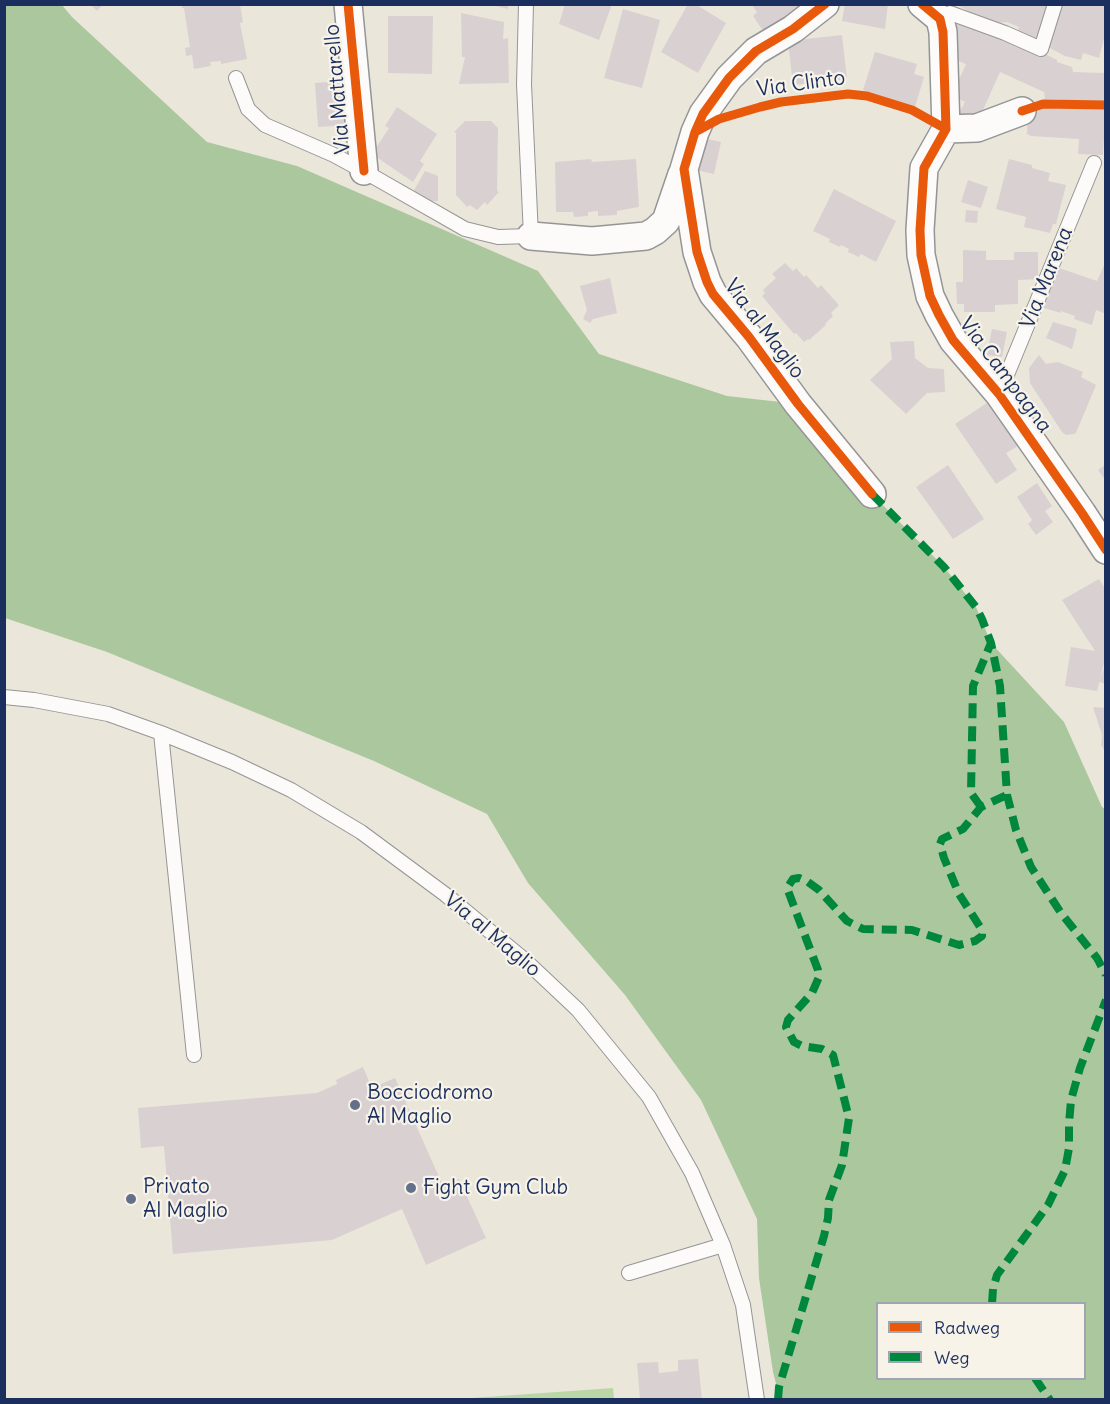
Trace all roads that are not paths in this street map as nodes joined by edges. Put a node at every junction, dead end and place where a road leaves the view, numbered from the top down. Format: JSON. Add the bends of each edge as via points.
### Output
{"nodes":[{"id":1,"x":348,"y":4,"type":"edge"},
{"id":2,"x":526,"y":4,"type":"edge"},
{"id":3,"x":825,"y":4,"type":"edge"},
{"id":4,"x":1055,"y":4,"type":"edge"},
{"id":5,"x":942,"y":10,"type":"edge"},
{"id":6,"x":236,"y":78,"type":"dead end"},
{"id":7,"x":1022,"y":111,"type":"dead end"},
{"id":8,"x":946,"y":129,"type":"junction"},
{"id":9,"x":1094,"y":163,"type":"dead end"},
{"id":10,"x":684,"y":169,"type":"junction"},
{"id":11,"x":364,"y":171,"type":"junction"},
{"id":12,"x":531,"y":236,"type":"junction"},
{"id":13,"x":999,"y":394,"type":"junction"},
{"id":14,"x":872,"y":494,"type":"dead end"},
{"id":15,"x":1106,"y":550,"type":"edge"},
{"id":16,"x":4,"y":697,"type":"edge"},
{"id":17,"x":161,"y":733,"type":"junction"},
{"id":18,"x":194,"y":1055,"type":"dead end"},
{"id":19,"x":723,"y":1245,"type":"junction"},
{"id":20,"x":629,"y":1273,"type":"dead end"},
{"id":21,"x":757,"y":1400,"type":"edge"}],
"edges":[{"from":1,"to":11,"type":"street","name":"Via Mattarello"},
{"from":2,"to":12,"type":"lane","via":[[524,84]]},
{"from":3,"to":10,"type":"street","name":"Via al Maglio","via":[[756,51],[729,78],[694,132]]},
{"from":4,"to":5,"type":"lane","via":[[1041,49]]},
{"from":5,"to":8,"type":"street"},
{"from":6,"to":11,"type":"lane","via":[[248,109],[265,125]]},
{"from":7,"to":8,"type":"street","via":[[977,128]]},
{"from":8,"to":13,"type":"street","name":"Via Campagna","via":[[924,168],[920,230],[925,277],[953,340]]},
{"from":9,"to":13,"type":"lane","name":"Via Marena"},
{"from":10,"to":12,"type":"street","via":[[666,220],[646,236],[592,241]]},
{"from":10,"to":14,"type":"street","name":"Via al Maglio","via":[[697,252],[713,294]]},
{"from":11,"to":12,"type":"lane","via":[[465,230],[498,237]]},
{"from":13,"to":15,"type":"street","name":"Via Campagna"},
{"from":16,"to":17,"type":"lane","name":"Via al Maglio","via":[[108,714]]},
{"from":17,"to":18,"type":"lane"},
{"from":17,"to":19,"type":"lane","name":"Via al Maglio","via":[[291,790],[361,832],[527,962],[578,1010],[650,1097],[692,1173]]},
{"from":19,"to":20,"type":"lane"},
{"from":19,"to":21,"type":"lane","name":"Via al Maglio","via":[[743,1305]]}]}
